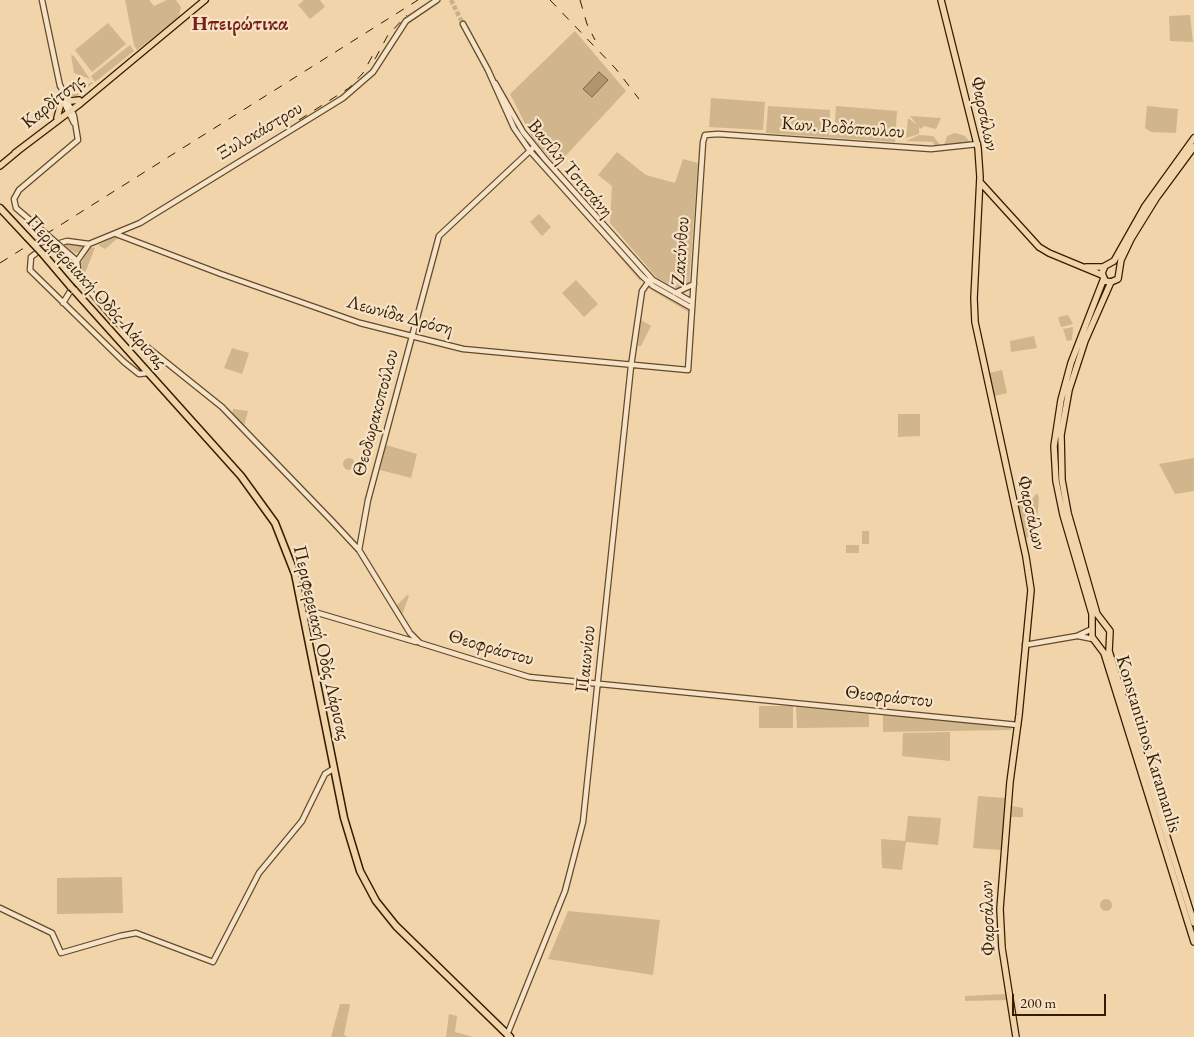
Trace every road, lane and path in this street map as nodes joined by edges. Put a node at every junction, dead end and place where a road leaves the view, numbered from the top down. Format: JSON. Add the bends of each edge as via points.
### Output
{"nodes":[{"id":1,"x":42,"y":0,"type":"edge"},
{"id":2,"x":205,"y":0,"type":"edge"},
{"id":3,"x":437,"y":0,"type":"edge"},
{"id":4,"x":941,"y":0,"type":"edge"},
{"id":5,"x":463,"y":24,"type":"tunnel mouth"},
{"id":6,"x":111,"y":77,"type":"junction"},
{"id":7,"x":63,"y":98,"type":"junction"},
{"id":8,"x":79,"y":100,"type":"junction"},
{"id":9,"x":68,"y":113,"type":"junction"},
{"id":10,"x":57,"y":118,"type":"junction"},
{"id":11,"x":705,"y":135,"type":"joint"},
{"id":12,"x":1194,"y":138,"type":"edge"},
{"id":13,"x":978,"y":144,"type":"junction"},
{"id":14,"x":1194,"y":147,"type":"edge"},
{"id":15,"x":532,"y":149,"type":"junction"},
{"id":16,"x":15,"y":153,"type":"junction"},
{"id":17,"x":0,"y":166,"type":"edge"},
{"id":18,"x":980,"y":182,"type":"junction"},
{"id":19,"x":993,"y":195,"type":"junction"},
{"id":20,"x":979,"y":201,"type":"junction"},
{"id":21,"x":0,"y":208,"type":"edge"},
{"id":22,"x":116,"y":234,"type":"junction"},
{"id":23,"x":88,"y":244,"type":"junction"},
{"id":24,"x":69,"y":253,"type":"junction"},
{"id":25,"x":82,"y":254,"type":"junction"},
{"id":26,"x":77,"y":261,"type":"junction"},
{"id":27,"x":1108,"y":265,"type":"junction"},
{"id":28,"x":1086,"y":267,"type":"junction"},
{"id":29,"x":1120,"y":268,"type":"junction"},
{"id":30,"x":1103,"y":277,"type":"junction"},
{"id":31,"x":80,"y":280,"type":"junction"},
{"id":32,"x":650,"y":280,"type":"junction"},
{"id":33,"x":1111,"y":282,"type":"junction"},
{"id":34,"x":694,"y":284,"type":"junction"},
{"id":35,"x":73,"y":288,"type":"junction"},
{"id":36,"x":676,"y":293,"type":"junction"},
{"id":37,"x":63,"y":303,"type":"junction"},
{"id":38,"x":692,"y":305,"type":"junction"},
{"id":39,"x":412,"y":336,"type":"junction"},
{"id":40,"x":631,"y":366,"type":"junction"},
{"id":41,"x":688,"y":370,"type":"joint"},
{"id":42,"x":148,"y":373,"type":"junction"},
{"id":43,"x":359,"y":550,"type":"junction"},
{"id":44,"x":303,"y":616,"type":"junction"},
{"id":45,"x":1105,"y":625,"type":"junction"},
{"id":46,"x":1092,"y":628,"type":"junction"},
{"id":47,"x":1077,"y":636,"type":"junction"},
{"id":48,"x":1108,"y":638,"type":"junction"},
{"id":49,"x":1095,"y":640,"type":"junction"},
{"id":50,"x":420,"y":643,"type":"junction"},
{"id":51,"x":1025,"y":645,"type":"junction"},
{"id":52,"x":598,"y":684,"type":"junction"},
{"id":53,"x":1018,"y":725,"type":"junction"},
{"id":54,"x":334,"y":769,"type":"junction"},
{"id":55,"x":0,"y":908,"type":"edge"},
{"id":56,"x":1194,"y":923,"type":"edge"},
{"id":57,"x":1194,"y":942,"type":"edge"},
{"id":58,"x":509,"y":1036,"type":"edge"},
{"id":59,"x":1016,"y":1037,"type":"edge"}],
"edges":[{"from":1,"to":7,"type":"street"},
{"from":2,"to":6,"type":"main road","name":"Καρδίτσης"},
{"from":3,"to":22,"type":"street","name":"Ξυλοκάστρου","via":[[406,21],[373,72],[343,98],[140,223]]},
{"from":4,"to":13,"type":"main road","name":"Φαρσάλων"},
{"from":5,"to":15,"type":"street","name":"Βασίλη Τσιτσάνη","via":[[514,128]]},
{"from":6,"to":8,"type":"main road","name":"Καρδίτσης"},
{"from":6,"to":9,"type":"main road","name":"Καρδίτσης"},
{"from":7,"to":8,"type":"main road"},
{"from":7,"to":9,"type":"street"},
{"from":7,"to":10,"type":"main road"},
{"from":8,"to":9,"type":"main road","name":"Καρδίτσης"},
{"from":9,"to":10,"type":"main road","name":"Καρδίτσης"},
{"from":9,"to":16,"type":"main road","name":"Καρδίτσης"},
{"from":9,"to":24,"type":"street","bridge":true,"via":[[78,140],[14,196],[16,208]]},
{"from":10,"to":16,"type":"main road","name":"Καρδίτσης"},
{"from":11,"to":13,"type":"street","name":"Κων. Ροδόπουλου","via":[[932,150]]},
{"from":11,"to":34,"type":"street","name":"Ζακύνθου"},
{"from":12,"to":27,"type":"main road","via":[[1145,206],[1117,257]]},
{"from":13,"to":18,"type":"main road","name":"Φαρσάλων"},
{"from":14,"to":29,"type":"main road","via":[[1141,222],[1123,255]]},
{"from":15,"to":32,"type":"street","name":"Βασίλη Τσιτσάνη"},
{"from":15,"to":39,"type":"street","name":"Θεοδωρακοπούλου","via":[[439,235]]},
{"from":16,"to":17,"type":"main road","name":"Καρδίτσης"},
{"from":18,"to":19,"type":"main road"},
{"from":18,"to":20,"type":"main road","name":"Φαρσάλων"},
{"from":19,"to":20,"type":"main road","via":[[984,194]]},
{"from":19,"to":28,"type":"main road","via":[[1038,246]]},
{"from":20,"to":51,"type":"main road","name":"Φαρσάλων","via":[[974,318],[1028,573],[1030,592]]},
{"from":21,"to":35,"type":"highway","name":"Περιφερειακή Οδός Λάρισας","bridge":true},
{"from":22,"to":23,"type":"street","name":"Ξυλοκάστρου"},
{"from":22,"to":39,"type":"street","name":"Λεωνίδα Δρόση","via":[[360,322]]},
{"from":23,"to":25,"type":"street"},
{"from":23,"to":37,"type":"street","via":[[76,241],[58,243],[40,250],[30,259],[32,273]]},
{"from":24,"to":25,"type":"street"},
{"from":24,"to":26,"type":"street"},
{"from":25,"to":26,"type":"street"},
{"from":26,"to":31,"type":"street"},
{"from":27,"to":28,"type":"main road"},
{"from":27,"to":29,"type":"main road"},
{"from":27,"to":30,"type":"main road"},
{"from":28,"to":30,"type":"main road"},
{"from":29,"to":33,"type":"main road","via":[[1120,277]]},
{"from":30,"to":33,"type":"main road"},
{"from":30,"to":46,"type":"main road","via":[[1063,389],[1054,446],[1060,504],[1090,603]]},
{"from":31,"to":35,"type":"street"},
{"from":31,"to":43,"type":"street","name":"Θεοφράστου","via":[[116,322],[222,407]]},
{"from":32,"to":36,"type":"street","name":"Βασίλη Τσιτσάνη"},
{"from":32,"to":38,"type":"street","name":"Βασίλη Τσιτσάνη"},
{"from":32,"to":40,"type":"street","name":"Παιωνίου","via":[[642,293]]},
{"from":33,"to":45,"type":"main road","via":[[1076,365],[1062,424],[1060,469],[1072,524],[1098,614]]},
{"from":34,"to":36,"type":"street"},
{"from":34,"to":38,"type":"street","name":"Ζακύνθου"},
{"from":35,"to":37,"type":"street"},
{"from":35,"to":42,"type":"highway","name":"Περιφερειακή Οδός Λάρισας"},
{"from":36,"to":38,"type":"street","name":"Βασίλη Τσιτσάνη"},
{"from":37,"to":42,"type":"street","via":[[135,371]]},
{"from":38,"to":41,"type":"street","name":"Ζακύνθου"},
{"from":39,"to":40,"type":"street","name":"Λεωνίδα Δρόση","via":[[467,350]]},
{"from":39,"to":43,"type":"street","name":"Θεοδωρακοπούλου","via":[[368,500]]},
{"from":40,"to":41,"type":"street","name":"Λεωνίδα Δρόση"},
{"from":40,"to":52,"type":"street","name":"Παιωνίου"},
{"from":42,"to":44,"type":"highway","name":"Περιφερειακή Οδός Λάρισας","via":[[241,476],[271,516],[291,561]]},
{"from":43,"to":50,"type":"street","name":"Θεοφράστου","via":[[410,633]]},
{"from":44,"to":50,"type":"street","via":[[318,612]]},
{"from":44,"to":54,"type":"highway","name":"Περιφερειακή Οδός Λάρισας"},
{"from":45,"to":46,"type":"main road","via":[[1100,623]]},
{"from":45,"to":48,"type":"main road","via":[[1110,631]]},
{"from":46,"to":47,"type":"street"},
{"from":46,"to":49,"type":"main road"},
{"from":47,"to":49,"type":"street"},
{"from":47,"to":51,"type":"street"},
{"from":48,"to":49,"type":"main road","via":[[1103,642]]},
{"from":48,"to":56,"type":"main road","name":"Κonstantinos Karamanlis","via":[[1113,665]]},
{"from":49,"to":57,"type":"main road","name":"Κonstantinos Karamanlis","via":[[1104,653]]},
{"from":50,"to":52,"type":"street","name":"Θεοφράστου","via":[[521,676]]},
{"from":51,"to":53,"type":"main road","name":"Φαρσάλων"},
{"from":52,"to":53,"type":"street","name":"Θεοφράστου"},
{"from":52,"to":58,"type":"street","name":"Παιωνίου","via":[[586,805],[579,841],[559,908]]},
{"from":53,"to":59,"type":"main road","name":"Φαρσάλων","via":[[1010,782],[1000,913]]},
{"from":54,"to":55,"type":"street","via":[[326,774],[302,821],[261,869],[213,962],[136,933],[61,953],[52,933]]},
{"from":54,"to":58,"type":"highway","name":"Περιφερειακή Οδός Λάρισας","via":[[353,854],[376,900],[404,934]]}]}
